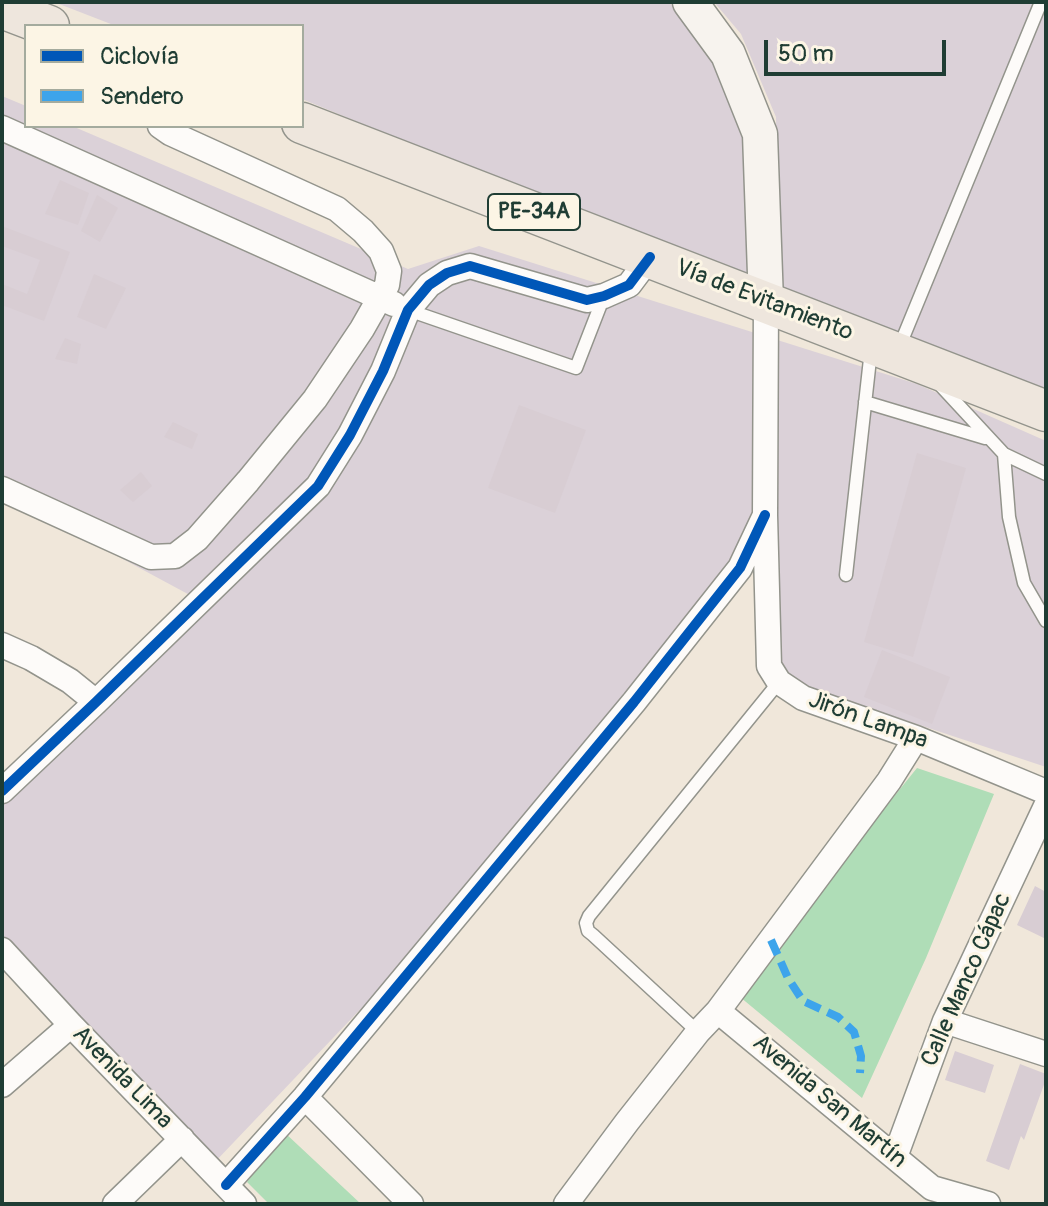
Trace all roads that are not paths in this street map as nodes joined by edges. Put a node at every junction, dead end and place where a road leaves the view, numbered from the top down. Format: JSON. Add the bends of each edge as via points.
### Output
{"nodes":[{"id":1,"x":690,"y":2,"type":"edge"},
{"id":2,"x":1041,"y":2,"type":"edge"},
{"id":3,"x":2,"y":8,"type":"edge"},
{"id":4,"x":44,"y":24,"type":"edge"},
{"id":5,"x":304,"y":124,"type":"edge"},
{"id":6,"x":2,"y":128,"type":"edge"},
{"id":7,"x":163,"y":128,"type":"edge"},
{"id":8,"x":650,"y":257,"type":"junction"},
{"id":9,"x":604,"y":296,"type":"junction"},
{"id":10,"x":381,"y":298,"type":"junction"},
{"id":11,"x":766,"y":302,"type":"junction"},
{"id":12,"x":408,"y":310,"type":"junction"},
{"id":13,"x":896,"y":352,"type":"junction"},
{"id":14,"x":865,"y":402,"type":"junction"},
{"id":15,"x":1046,"y":411,"type":"edge"},
{"id":16,"x":988,"y":439,"type":"junction"},
{"id":17,"x":1004,"y":454,"type":"junction"},
{"id":18,"x":1046,"y":474,"type":"edge"},
{"id":19,"x":2,"y":489,"type":"edge"},
{"id":20,"x":765,"y":515,"type":"junction"},
{"id":21,"x":846,"y":575,"type":"dead end"},
{"id":22,"x":1046,"y":621,"type":"edge"},
{"id":23,"x":2,"y":645,"type":"edge"},
{"id":24,"x":779,"y":682,"type":"junction"},
{"id":25,"x":96,"y":702,"type":"junction"},
{"id":26,"x":916,"y":738,"type":"junction"},
{"id":27,"x":2,"y":791,"type":"edge"},
{"id":28,"x":1046,"y":792,"type":"edge"},
{"id":29,"x":1046,"y":806,"type":"edge"},
{"id":30,"x":2,"y":950,"type":"edge"},
{"id":31,"x":718,"y":1011,"type":"junction"},
{"id":32,"x":945,"y":1021,"type":"junction"},
{"id":33,"x":71,"y":1025,"type":"junction"},
{"id":34,"x":698,"y":1032,"type":"junction"},
{"id":35,"x":1046,"y":1054,"type":"edge"},
{"id":36,"x":2,"y":1085,"type":"edge"},
{"id":37,"x":305,"y":1097,"type":"junction"},
{"id":38,"x":182,"y":1139,"type":"junction"},
{"id":39,"x":895,"y":1157,"type":"junction"},
{"id":40,"x":226,"y":1185,"type":"junction"},
{"id":41,"x":926,"y":1196,"type":"edge"},
{"id":42,"x":115,"y":1204,"type":"edge"},
{"id":43,"x":244,"y":1204,"type":"edge"},
{"id":44,"x":411,"y":1204,"type":"edge"},
{"id":45,"x":566,"y":1204,"type":"edge"},
{"id":46,"x":988,"y":1204,"type":"edge"}],
"edges":[{"from":1,"to":11,"type":"main road","via":[[728,54],[760,134]]},
{"from":2,"to":13,"type":"lane"},
{"from":3,"to":4,"type":"highway"},
{"from":5,"to":8,"type":"highway","name":"Vía de Evitamiento","number":"PE-34A"},
{"from":6,"to":10,"type":"street"},
{"from":7,"to":10,"type":"street","via":[[337,209],[381,251],[389,271]]},
{"from":8,"to":9,"type":"street","via":[[629,285]]},
{"from":8,"to":11,"type":"highway","name":"Vía de Evitamiento","number":"PE-34A"},
{"from":9,"to":12,"type":"street","via":[[587,300],[470,266],[429,285]]},
{"from":9,"to":12,"type":"lane","via":[[576,368]]},
{"from":10,"to":12,"type":"street"},
{"from":10,"to":19,"type":"street","via":[[305,411],[197,539],[175,556],[151,557]]},
{"from":11,"to":13,"type":"highway","name":"Vía de Evitamiento","number":"PE-34A"},
{"from":11,"to":20,"type":"street","name":"Jirón Lampa"},
{"from":12,"to":25,"type":"street","via":[[357,423],[318,486]]},
{"from":13,"to":14,"type":"lane"},
{"from":13,"to":15,"type":"highway","name":"Vía de Evitamiento","number":"PE-34A"},
{"from":13,"to":16,"type":"lane"},
{"from":14,"to":16,"type":"lane"},
{"from":14,"to":21,"type":"lane"},
{"from":16,"to":17,"type":"lane"},
{"from":17,"to":18,"type":"lane"},
{"from":17,"to":22,"type":"lane","via":[[1009,517],[1024,583]]},
{"from":20,"to":24,"type":"street","name":"Jirón Lampa","via":[[769,666]]},
{"from":20,"to":37,"type":"street","via":[[731,580]]},
{"from":23,"to":25,"type":"street","via":[[70,681]]},
{"from":24,"to":26,"type":"street","name":"Jirón Lampa","via":[[803,698]]},
{"from":24,"to":34,"type":"lane","via":[[586,923],[588,931]]},
{"from":25,"to":27,"type":"street"},
{"from":26,"to":28,"type":"street","name":"Jirón Lampa"},
{"from":26,"to":31,"type":"street"},
{"from":29,"to":32,"type":"street","name":"Calle Manco Cápac"},
{"from":30,"to":33,"type":"street","name":"Avenida Lima"},
{"from":31,"to":34,"type":"street"},
{"from":31,"to":39,"type":"street","name":"Avenida San Martín"},
{"from":32,"to":35,"type":"street"},
{"from":32,"to":39,"type":"street","name":"Calle Manco Cápac"},
{"from":33,"to":36,"type":"street"},
{"from":33,"to":38,"type":"street","name":"Avenida Lima"},
{"from":34,"to":45,"type":"street"},
{"from":37,"to":40,"type":"street"},
{"from":37,"to":44,"type":"street"},
{"from":38,"to":40,"type":"street","name":"Avenida Lima"},
{"from":38,"to":42,"type":"street"},
{"from":39,"to":41,"type":"street","name":"Avenida San Martín"},
{"from":40,"to":43,"type":"street","name":"Avenida Lima"},
{"from":41,"to":46,"type":"street","name":"Avenida San Martín"}]}
